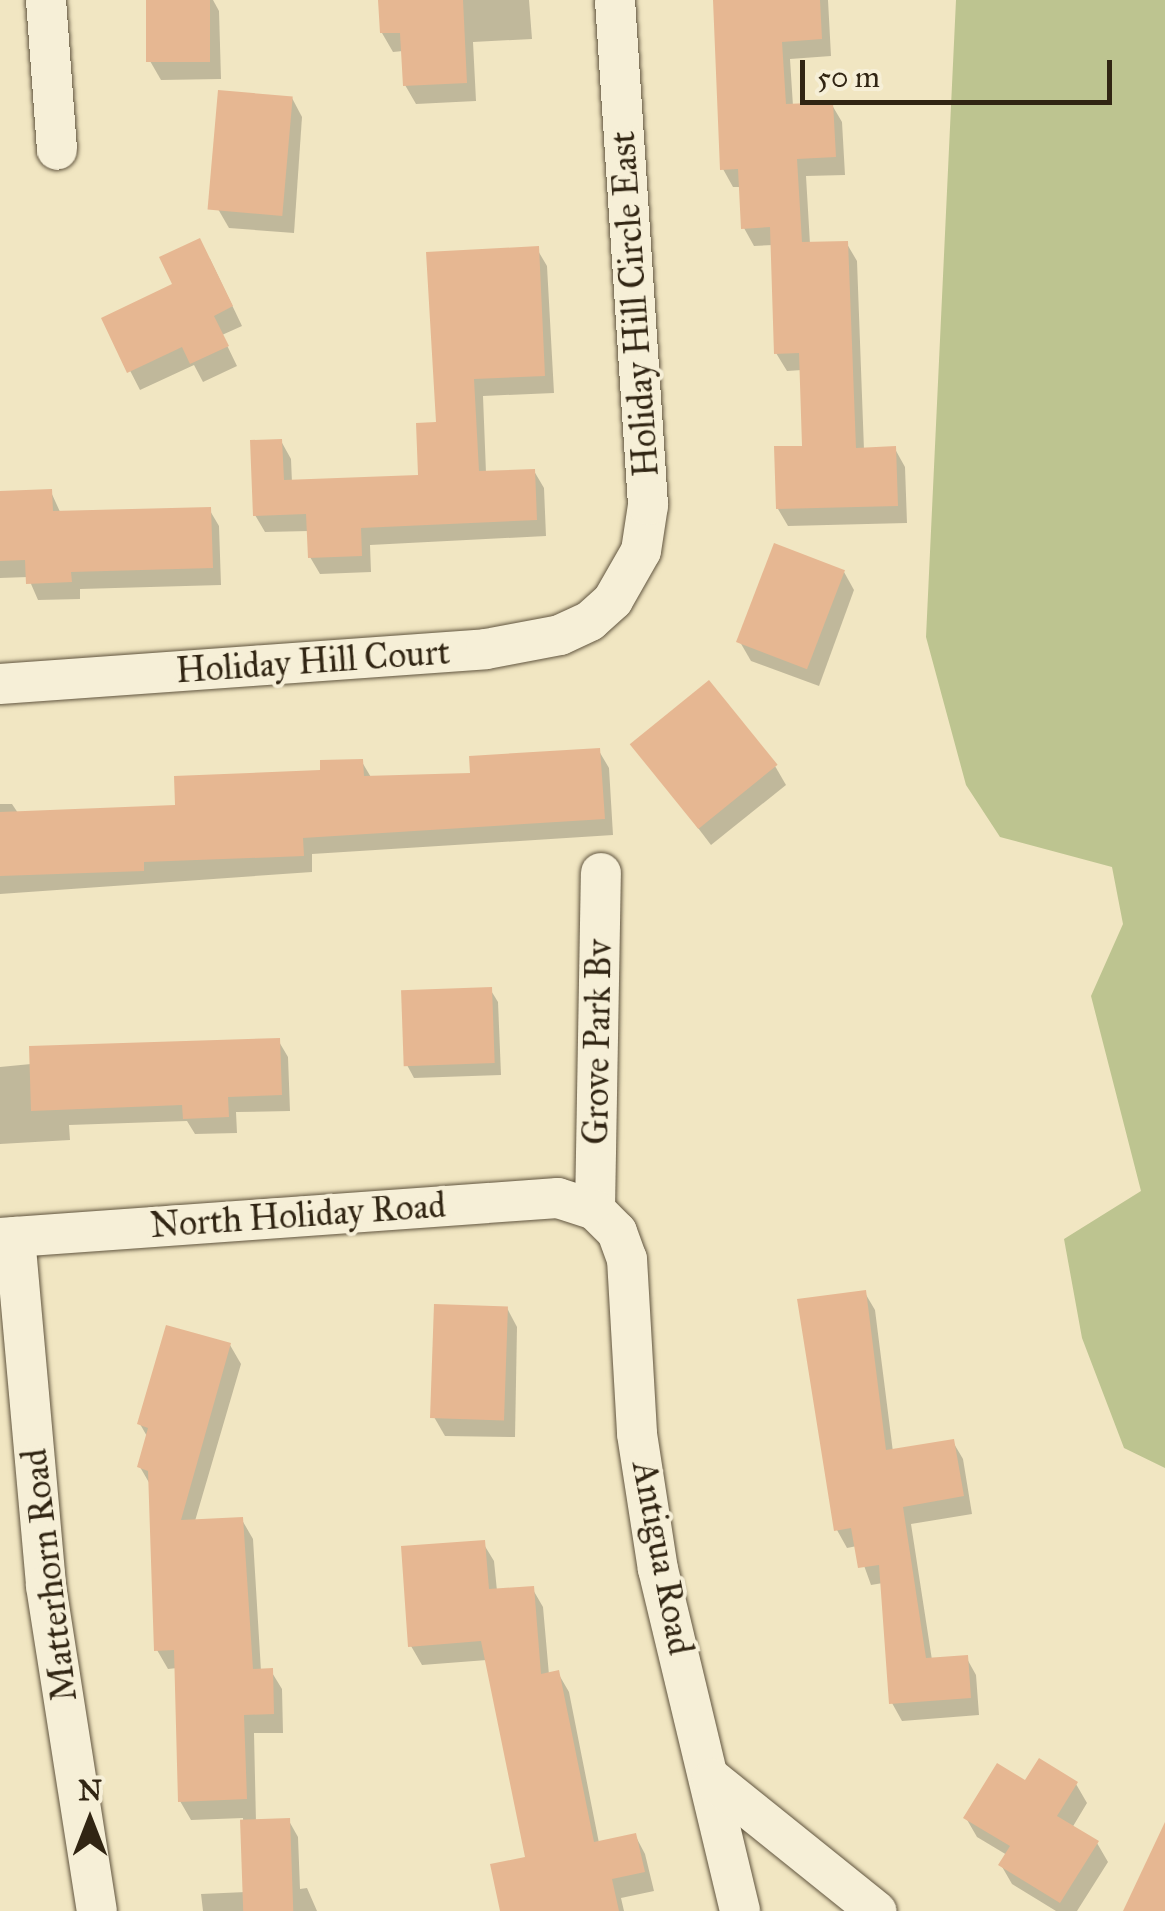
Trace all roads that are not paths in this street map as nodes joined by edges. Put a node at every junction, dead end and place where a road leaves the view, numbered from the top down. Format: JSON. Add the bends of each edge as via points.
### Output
{"nodes":[{"id":1,"x":46,"y":0,"type":"edge"},
{"id":2,"x":615,"y":0,"type":"edge"},
{"id":3,"x":57,"y":150,"type":"dead end"},
{"id":4,"x":613,"y":600,"type":"joint"},
{"id":5,"x":0,"y":684,"type":"edge"},
{"id":6,"x":601,"y":873,"type":"dead end"},
{"id":7,"x":595,"y":1210,"type":"junction"},
{"id":8,"x":7,"y":1238,"type":"edge"},
{"id":9,"x":712,"y":1779,"type":"junction"},
{"id":10,"x":96,"y":1911,"type":"edge"},
{"id":11,"x":740,"y":1911,"type":"edge"},
{"id":12,"x":876,"y":1911,"type":"edge"}],
"edges":[{"from":1,"to":3,"type":"street"},
{"from":2,"to":4,"type":"street","name":"Holiday Hill Circle East","via":[[648,505],[641,551]]},
{"from":4,"to":5,"type":"street","name":"Holiday Hill Court","via":[[590,622],[560,635],[486,649]]},
{"from":6,"to":7,"type":"street","name":"Grove Park Bv"},
{"from":7,"to":8,"type":"street","name":"North Holiday Road","via":[[558,1198]]},
{"from":7,"to":9,"type":"street","name":"Antigua Road","via":[[617,1232],[627,1259],[637,1434],[658,1569]]},
{"from":8,"to":10,"type":"street","name":"Matterhorn Road","via":[[46,1586]]},
{"from":9,"to":11,"type":"street","name":"Antigua Road"},
{"from":9,"to":12,"type":"street"}]}
